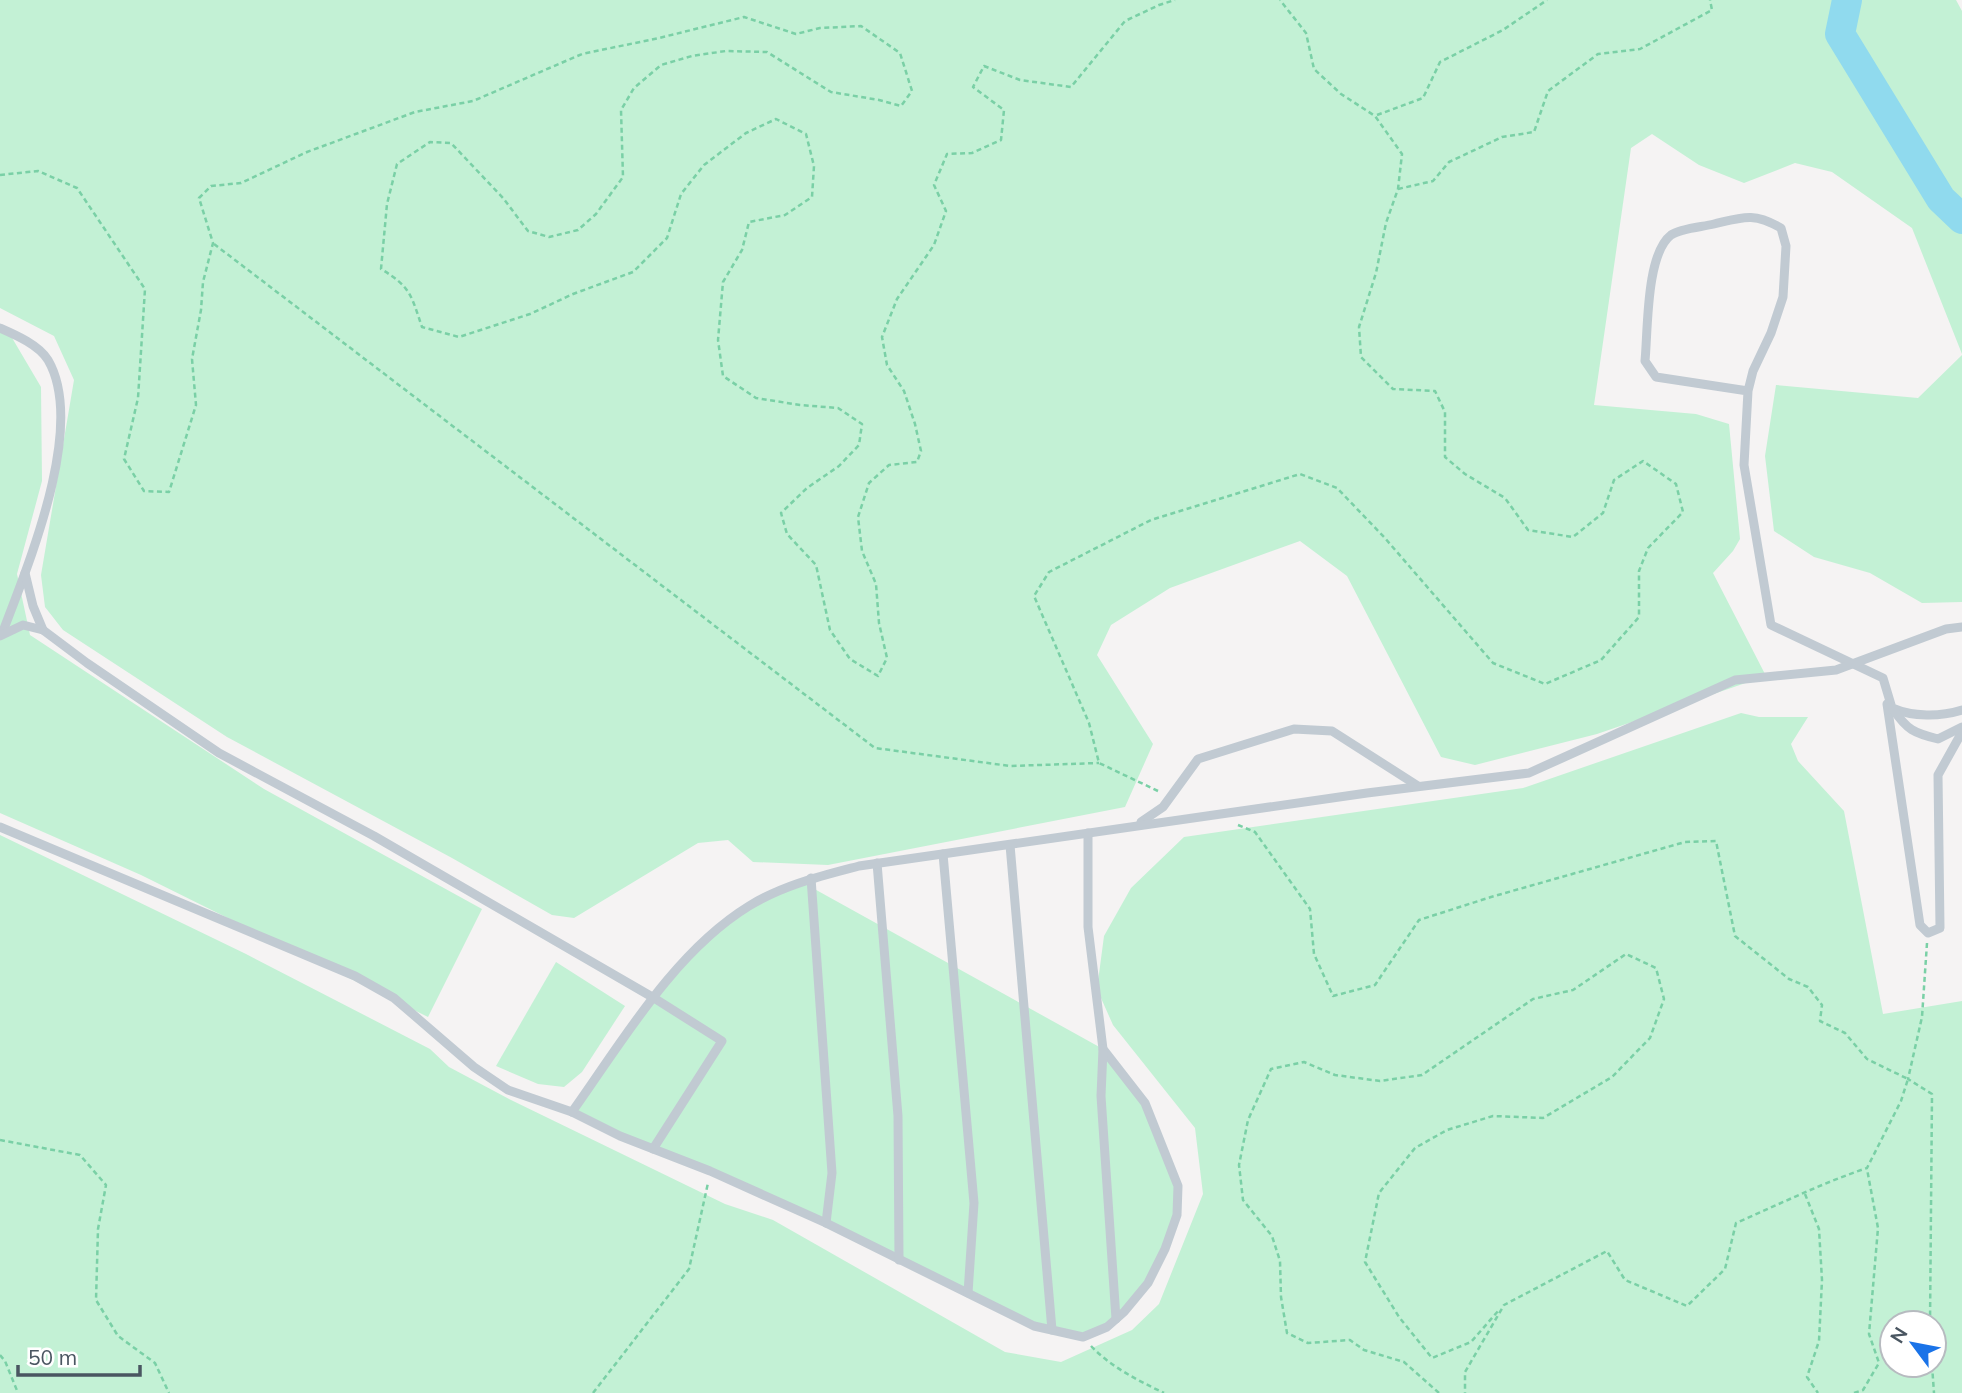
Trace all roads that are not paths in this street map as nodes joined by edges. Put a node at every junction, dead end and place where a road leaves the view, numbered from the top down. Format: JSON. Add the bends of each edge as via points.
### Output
{"nodes":[{"id":1,"x":0,"y":328,"type":"edge"},
{"id":2,"x":1748,"y":391,"type":"junction"},
{"id":3,"x":25,"y":573,"type":"junction"},
{"id":4,"x":1962,"y":627,"type":"edge"},
{"id":5,"x":43,"y":630,"type":"junction"},
{"id":6,"x":1,"y":635,"type":"edge"},
{"id":7,"x":1851,"y":664,"type":"junction"},
{"id":8,"x":1885,"y":688,"type":"junction"},
{"id":9,"x":1892,"y":708,"type":"junction"},
{"id":10,"x":1962,"y":709,"type":"edge"},
{"id":11,"x":1962,"y":727,"type":"edge"},
{"id":12,"x":1962,"y":732,"type":"edge"},
{"id":13,"x":1418,"y":786,"type":"junction"},
{"id":14,"x":1137,"y":825,"type":"junction"},
{"id":15,"x":0,"y":827,"type":"edge"},
{"id":16,"x":1088,"y":833,"type":"junction"},
{"id":17,"x":1010,"y":845,"type":"junction"},
{"id":18,"x":943,"y":854,"type":"junction"},
{"id":19,"x":877,"y":863,"type":"junction"},
{"id":20,"x":811,"y":878,"type":"junction"},
{"id":21,"x":654,"y":998,"type":"junction"},
{"id":22,"x":1103,"y":1049,"type":"junction"},
{"id":23,"x":572,"y":1112,"type":"junction"},
{"id":24,"x":653,"y":1149,"type":"junction"},
{"id":25,"x":826,"y":1223,"type":"junction"},
{"id":26,"x":899,"y":1260,"type":"junction"},
{"id":27,"x":968,"y":1293,"type":"junction"},
{"id":28,"x":1116,"y":1319,"type":"junction"},
{"id":29,"x":1052,"y":1330,"type":"junction"}],
"edges":[{"from":1,"to":3,"type":"lane","via":[[33,345],[48,359],[61,412],[47,502]]},
{"from":2,"to":2,"type":"lane","via":[[1656,377],[1645,361],[1653,277],[1659,251],[1672,234],[1741,217],[1764,218],[1781,228],[1786,246],[1783,297]]},
{"from":2,"to":7,"type":"lane","via":[[1744,465],[1771,625]]},
{"from":3,"to":5,"type":"lane"},
{"from":3,"to":6,"type":"lane"},
{"from":4,"to":7,"type":"lane"},
{"from":5,"to":6,"type":"lane","via":[[23,625]]},
{"from":5,"to":21,"type":"lane","via":[[219,753],[374,836]]},
{"from":7,"to":8,"type":"lane","via":[[1882,678]]},
{"from":7,"to":13,"type":"lane","via":[[1836,670],[1735,680],[1529,773]]},
{"from":8,"to":9,"type":"lane"},
{"from":8,"to":12,"type":"lane","via":[[1920,925],[1928,933],[1940,928],[1938,775]]},
{"from":9,"to":10,"type":"lane","via":[[1947,715]]},
{"from":9,"to":11,"type":"lane","via":[[1904,726],[1938,739]]},
{"from":13,"to":14,"type":"lane"},
{"from":13,"to":14,"type":"lane","via":[[1332,731],[1294,729],[1198,759],[1163,807]]},
{"from":14,"to":16,"type":"lane"},
{"from":15,"to":23,"type":"lane","via":[[355,976],[394,998],[508,1090]]},
{"from":16,"to":17,"type":"lane"},
{"from":16,"to":22,"type":"lane","via":[[1088,927]]},
{"from":17,"to":18,"type":"lane"},
{"from":17,"to":29,"type":"lane"},
{"from":18,"to":19,"type":"lane"},
{"from":18,"to":27,"type":"lane","via":[[974,1203]]},
{"from":19,"to":20,"type":"lane"},
{"from":19,"to":26,"type":"lane","via":[[898,1116]]},
{"from":20,"to":21,"type":"lane","via":[[749,906],[711,934]]},
{"from":20,"to":25,"type":"lane","via":[[832,1173]]},
{"from":21,"to":23,"type":"lane"},
{"from":21,"to":24,"type":"lane","via":[[722,1041]]},
{"from":22,"to":28,"type":"lane","via":[[1101,1096]]},
{"from":22,"to":28,"type":"lane","via":[[1145,1103],[1178,1186],[1177,1215],[1165,1249],[1148,1283]]},
{"from":23,"to":24,"type":"lane"},
{"from":24,"to":25,"type":"lane"},
{"from":25,"to":26,"type":"lane"},
{"from":26,"to":27,"type":"lane"},
{"from":27,"to":29,"type":"lane","via":[[1034,1326]]},
{"from":28,"to":29,"type":"lane","via":[[1083,1337]]}]}
